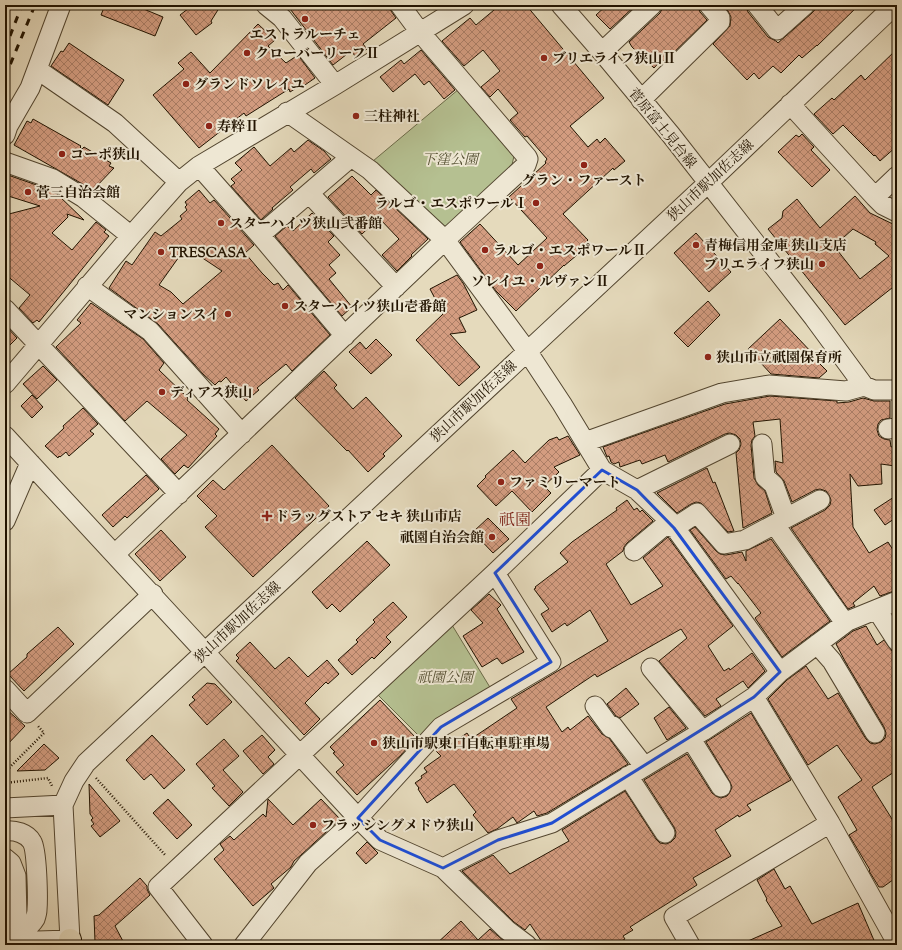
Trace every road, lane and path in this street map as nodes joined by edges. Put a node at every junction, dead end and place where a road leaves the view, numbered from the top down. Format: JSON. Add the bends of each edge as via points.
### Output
{"nodes":[{"id":1,"x":61,"y":5,"type":"edge"},
{"id":2,"x":266,"y":5,"type":"edge"},
{"id":3,"x":400,"y":5,"type":"edge"},
{"id":4,"x":464,"y":5,"type":"edge"},
{"id":5,"x":561,"y":5,"type":"edge"},
{"id":6,"x":652,"y":5,"type":"edge"},
{"id":7,"x":709,"y":5,"type":"edge"},
{"id":8,"x":757,"y":5,"type":"edge"},
{"id":9,"x":805,"y":5,"type":"edge"},
{"id":10,"x":895,"y":5,"type":"edge"},
{"id":11,"x":420,"y":32,"type":"junction"},
{"id":12,"x":602,"y":52,"type":"junction"},
{"id":13,"x":38,"y":70,"type":"junction"},
{"id":14,"x":335,"y":85,"type":"junction"},
{"id":15,"x":641,"y":100,"type":"junction"},
{"id":16,"x":790,"y":104,"type":"junction"},
{"id":17,"x":287,"y":112,"type":"junction"},
{"id":18,"x":5,"y":135,"type":"edge"},
{"id":19,"x":351,"y":157,"type":"junction"},
{"id":20,"x":5,"y":162,"type":"edge"},
{"id":21,"x":199,"y":166,"type":"junction"},
{"id":22,"x":897,"y":176,"type":"edge"},
{"id":23,"x":179,"y":182,"type":"junction"},
{"id":24,"x":708,"y":183,"type":"junction"},
{"id":25,"x":309,"y":193,"type":"junction"},
{"id":26,"x":875,"y":197,"type":"junction"},
{"id":27,"x":897,"y":212,"type":"edge"},
{"id":28,"x":260,"y":235,"type":"junction"},
{"id":29,"x":131,"y":236,"type":"junction"},
{"id":30,"x":445,"y":240,"type":"junction"},
{"id":31,"x":87,"y":286,"type":"junction"},
{"id":32,"x":396,"y":287,"type":"junction"},
{"id":33,"x":5,"y":309,"type":"edge"},
{"id":34,"x":346,"y":336,"type":"junction"},
{"id":35,"x":38,"y":344,"type":"junction"},
{"id":36,"x":527,"y":351,"type":"junction"},
{"id":37,"x":5,"y":384,"type":"edge"},
{"id":38,"x":864,"y":386,"type":"junction"},
{"id":39,"x":897,"y":390,"type":"edge"},
{"id":40,"x":242,"y":434,"type":"junction"},
{"id":41,"x":5,"y":436,"type":"edge"},
{"id":42,"x":585,"y":442,"type":"junction"},
{"id":43,"x":730,"y":444,"type":"dead end"},
{"id":44,"x":762,"y":444,"type":"dead end"},
{"id":45,"x":30,"y":463,"type":"junction"},
{"id":46,"x":602,"y":470,"type":"junction"},
{"id":47,"x":638,"y":490,"type":"junction"},
{"id":48,"x":178,"y":494,"type":"junction"},
{"id":49,"x":820,"y":500,"type":"dead end"},
{"id":50,"x":5,"y":521,"type":"edge"},
{"id":51,"x":780,"y":522,"type":"junction"},
{"id":52,"x":672,"y":524,"type":"junction"},
{"id":53,"x":634,"y":551,"type":"dead end"},
{"id":54,"x":115,"y":554,"type":"junction"},
{"id":55,"x":495,"y":573,"type":"junction"},
{"id":56,"x":153,"y":594,"type":"junction"},
{"id":57,"x":897,"y":601,"type":"edge"},
{"id":58,"x":877,"y":610,"type":"junction"},
{"id":59,"x":845,"y":623,"type":"junction"},
{"id":60,"x":897,"y":641,"type":"edge"},
{"id":61,"x":818,"y":644,"type":"junction"},
{"id":62,"x":205,"y":652,"type":"junction"},
{"id":63,"x":651,"y":668,"type":"dead end"},
{"id":64,"x":780,"y":672,"type":"junction"},
{"id":65,"x":5,"y":689,"type":"edge"},
{"id":66,"x":754,"y":697,"type":"junction"},
{"id":67,"x":595,"y":706,"type":"dead end"},
{"id":68,"x":27,"y":713,"type":"junction"},
{"id":69,"x":875,"y":733,"type":"dead end"},
{"id":70,"x":697,"y":735,"type":"junction"},
{"id":71,"x":300,"y":754,"type":"junction"},
{"id":72,"x":644,"y":766,"type":"junction"},
{"id":73,"x":5,"y":772,"type":"edge"},
{"id":74,"x":628,"y":776,"type":"junction"},
{"id":75,"x":96,"y":778,"type":"dead end"},
{"id":76,"x":5,"y":783,"type":"edge"},
{"id":77,"x":52,"y":786,"type":"dead end"},
{"id":78,"x":721,"y":787,"type":"dead end"},
{"id":79,"x":63,"y":805,"type":"junction"},
{"id":80,"x":5,"y":808,"type":"edge"},
{"id":81,"x":358,"y":818,"type":"junction"},
{"id":82,"x":830,"y":823,"type":"junction"},
{"id":83,"x":5,"y":831,"type":"edge"},
{"id":84,"x":665,"y":833,"type":"dead end"},
{"id":85,"x":5,"y":857,"type":"edge"},
{"id":86,"x":36,"y":866,"type":"junction"},
{"id":87,"x":443,"y":868,"type":"junction"},
{"id":88,"x":177,"y":869,"type":"junction"},
{"id":89,"x":7,"y":942,"type":"edge"},
{"id":90,"x":70,"y":943,"type":"edge"},
{"id":91,"x":897,"y":943,"type":"edge"},
{"id":92,"x":203,"y":945,"type":"edge"},
{"id":93,"x":244,"y":945,"type":"edge"},
{"id":94,"x":527,"y":945,"type":"edge"},
{"id":95,"x":690,"y":945,"type":"edge"}],
"edges":[{"from":1,"to":13,"type":"street"},
{"from":2,"to":14,"type":"street","via":[[282,18]]},
{"from":3,"to":11,"type":"street"},
{"from":4,"to":11,"type":"street"},
{"from":5,"to":12,"type":"street","name":"菅原富士見台線"},
{"from":6,"to":12,"type":"street"},
{"from":7,"to":15,"type":"street","via":[[720,18],[720,22]]},
{"from":8,"to":9,"type":"street","via":[[777,30]]},
{"from":10,"to":16,"type":"street","name":"狭山市駅加佐志線"},
{"from":11,"to":14,"type":"street"},
{"from":11,"to":30,"type":"street","via":[[528,160],[526,166]]},
{"from":12,"to":15,"type":"street","name":"菅原富士見台線"},
{"from":13,"to":18,"type":"street"},
{"from":13,"to":23,"type":"street","via":[[115,123]]},
{"from":14,"to":17,"type":"street"},
{"from":15,"to":24,"type":"street","name":"菅原富士見台線"},
{"from":16,"to":24,"type":"street","name":"狭山市駅加佐志線"},
{"from":16,"to":26,"type":"street"},
{"from":17,"to":19,"type":"street"},
{"from":17,"to":21,"type":"street"},
{"from":19,"to":25,"type":"street"},
{"from":19,"to":30,"type":"street","via":[[370,170]]},
{"from":20,"to":29,"type":"street","via":[[53,179],[84,198]]},
{"from":21,"to":23,"type":"street"},
{"from":21,"to":28,"type":"street"},
{"from":22,"to":26,"type":"street"},
{"from":23,"to":29,"type":"street"},
{"from":24,"to":36,"type":"street","name":"狭山市駅加佐志線"},
{"from":24,"to":38,"type":"street","name":"菅原富士見台線"},
{"from":25,"to":28,"type":"street"},
{"from":25,"to":32,"type":"street"},
{"from":26,"to":27,"type":"street","via":[[883,205]]},
{"from":28,"to":34,"type":"street"},
{"from":29,"to":31,"type":"street"},
{"from":30,"to":32,"type":"street"},
{"from":30,"to":36,"type":"street"},
{"from":31,"to":35,"type":"street"},
{"from":31,"to":40,"type":"street","via":[[150,331]]},
{"from":32,"to":34,"type":"street"},
{"from":33,"to":35,"type":"street"},
{"from":34,"to":40,"type":"street"},
{"from":35,"to":37,"type":"street"},
{"from":35,"to":48,"type":"street"},
{"from":36,"to":42,"type":"street"},
{"from":36,"to":62,"type":"street","name":"狭山市駅加佐志線"},
{"from":38,"to":39,"type":"street","via":[[874,390]]},
{"from":38,"to":42,"type":"street","via":[[846,391],[769,386],[722,393]]},
{"from":40,"to":48,"type":"street"},
{"from":41,"to":45,"type":"street"},
{"from":42,"to":46,"type":"street"},
{"from":43,"to":47,"type":"street"},
{"from":44,"to":51,"type":"street","via":[[765,477],[774,484]]},
{"from":45,"to":50,"type":"street"},
{"from":45,"to":54,"type":"street"},
{"from":46,"to":47,"type":"street"},
{"from":46,"to":55,"type":"street"},
{"from":47,"to":52,"type":"street"},
{"from":48,"to":54,"type":"street"},
{"from":49,"to":51,"type":"street"},
{"from":51,"to":52,"type":"street","via":[[745,540],[724,544],[697,513]]},
{"from":51,"to":59,"type":"street"},
{"from":52,"to":53,"type":"street"},
{"from":52,"to":64,"type":"street"},
{"from":54,"to":56,"type":"street"},
{"from":55,"to":71,"type":"street"},
{"from":55,"to":81,"type":"street","via":[[551,662],[441,727]]},
{"from":56,"to":62,"type":"street"},
{"from":56,"to":68,"type":"street"},
{"from":57,"to":58,"type":"street"},
{"from":58,"to":59,"type":"street"},
{"from":58,"to":60,"type":"street"},
{"from":59,"to":61,"type":"street"},
{"from":61,"to":64,"type":"street"},
{"from":61,"to":69,"type":"street","via":[[832,661]]},
{"from":62,"to":71,"type":"street"},
{"from":62,"to":79,"type":"street","name":"狭山市駅加佐志線","via":[[86,763]]},
{"from":63,"to":70,"type":"street"},
{"from":64,"to":66,"type":"street"},
{"from":65,"to":68,"type":"street"},
{"from":66,"to":70,"type":"street"},
{"from":66,"to":82,"type":"street"},
{"from":67,"to":72,"type":"street"},
{"from":68,"to":73,"type":"path","via":[[44,733]]},
{"from":70,"to":72,"type":"street"},
{"from":70,"to":78,"type":"street"},
{"from":71,"to":81,"type":"street"},
{"from":71,"to":88,"type":"street"},
{"from":72,"to":74,"type":"street"},
{"from":74,"to":84,"type":"street"},
{"from":74,"to":87,"type":"street","via":[[552,823],[498,840]]},
{"from":75,"to":88,"type":"path"},
{"from":76,"to":77,"type":"path","via":[[48,778]]},
{"from":79,"to":80,"type":"street"},
{"from":79,"to":90,"type":"street"},
{"from":81,"to":87,"type":"street","via":[[380,840]]},
{"from":81,"to":93,"type":"street","via":[[308,863]]},
{"from":82,"to":91,"type":"street"},
{"from":82,"to":95,"type":"street","via":[[674,917]]},
{"from":83,"to":86,"type":"street","via":[[19,832],[27,836],[35,850]]},
{"from":85,"to":86,"type":"street","via":[[26,857]]},
{"from":85,"to":89,"type":"street","via":[[11,863],[16,876],[17,918],[16,930]]},
{"from":86,"to":89,"type":"street","via":[[37,912],[34,920]]},
{"from":87,"to":94,"type":"street","via":[[507,930]]},
{"from":88,"to":92,"type":"street","via":[[158,887]]},
{"from":89,"to":90,"type":"street"}]}
